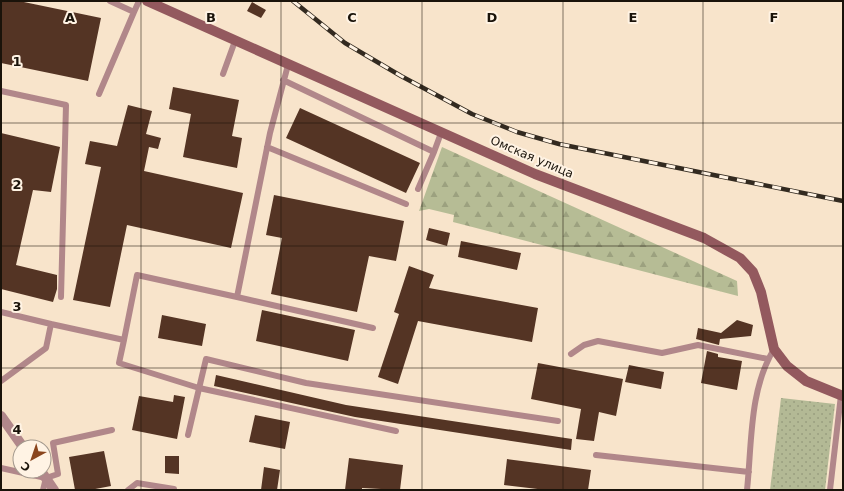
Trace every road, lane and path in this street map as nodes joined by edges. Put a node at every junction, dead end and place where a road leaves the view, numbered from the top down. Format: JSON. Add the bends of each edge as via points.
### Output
{"nodes":[{"id":1,"x":110,"y":1,"type":"edge"},
{"id":2,"x":139,"y":1,"type":"edge"},
{"id":3,"x":147,"y":1,"type":"edge"},
{"id":4,"x":134,"y":12,"type":"junction"},
{"id":5,"x":235,"y":41,"type":"junction"},
{"id":6,"x":288,"y":65,"type":"junction"},
{"id":7,"x":223,"y":74,"type":"dead end"},
{"id":8,"x":283,"y":80,"type":"junction"},
{"id":9,"x":1,"y":91,"type":"edge"},
{"id":10,"x":100,"y":94,"type":"dead end"},
{"id":11,"x":441,"y":133,"type":"junction"},
{"id":12,"x":267,"y":148,"type":"junction"},
{"id":13,"x":434,"y":152,"type":"junction"},
{"id":14,"x":418,"y":189,"type":"dead end"},
{"id":15,"x":406,"y":204,"type":"dead end"},
{"id":16,"x":61,"y":296,"type":"dead end"},
{"id":17,"x":237,"y":297,"type":"junction"},
{"id":18,"x":1,"y":312,"type":"edge"},
{"id":19,"x":51,"y":324,"type":"junction"},
{"id":20,"x":373,"y":328,"type":"dead end"},
{"id":21,"x":124,"y":340,"type":"junction"},
{"id":22,"x":774,"y":348,"type":"junction"},
{"id":23,"x":571,"y":354,"type":"dead end"},
{"id":24,"x":768,"y":359,"type":"junction"},
{"id":25,"x":1,"y":381,"type":"edge"},
{"id":26,"x":199,"y":388,"type":"junction"},
{"id":27,"x":842,"y":395,"type":"edge"},
{"id":28,"x":1,"y":416,"type":"edge"},
{"id":29,"x":558,"y":421,"type":"dead end"},
{"id":30,"x":112,"y":430,"type":"dead end"},
{"id":31,"x":396,"y":431,"type":"dead end"},
{"id":32,"x":188,"y":435,"type":"dead end"},
{"id":33,"x":18,"y":439,"type":"edge"},
{"id":34,"x":596,"y":455,"type":"dead end"},
{"id":35,"x":1,"y":468,"type":"edge"},
{"id":36,"x":12,"y":470,"type":"edge"},
{"id":37,"x":749,"y":472,"type":"junction"},
{"id":38,"x":52,"y":474,"type":"edge"},
{"id":39,"x":43,"y":479,"type":"edge"},
{"id":40,"x":46,"y":479,"type":"edge"},
{"id":41,"x":174,"y":489,"type":"edge"},
{"id":42,"x":44,"y":490,"type":"edge"},
{"id":43,"x":54,"y":490,"type":"edge"},
{"id":44,"x":128,"y":490,"type":"edge"},
{"id":45,"x":747,"y":490,"type":"edge"},
{"id":46,"x":830,"y":490,"type":"edge"}],
"edges":[{"from":1,"to":4,"type":"lane"},
{"from":2,"to":4,"type":"lane"},
{"from":3,"to":5,"type":"main road","name":"Омская улица"},
{"from":4,"to":10,"type":"lane"},
{"from":5,"to":6,"type":"main road","name":"Омская улица"},
{"from":5,"to":7,"type":"lane"},
{"from":6,"to":8,"type":"lane"},
{"from":6,"to":11,"type":"main road","name":"Омская улица"},
{"from":8,"to":12,"type":"lane"},
{"from":8,"to":13,"type":"lane"},
{"from":9,"to":16,"type":"lane","via":[[66,105]]},
{"from":11,"to":13,"type":"lane"},
{"from":11,"to":22,"type":"main road","name":"Омская улица","via":[[535,174],[704,238],[740,258],[753,272],[761,292]]},
{"from":12,"to":15,"type":"lane"},
{"from":12,"to":17,"type":"lane"},
{"from":13,"to":14,"type":"lane"},
{"from":17,"to":20,"type":"lane"},
{"from":17,"to":21,"type":"lane","via":[[137,275]]},
{"from":18,"to":19,"type":"lane"},
{"from":19,"to":21,"type":"lane"},
{"from":19,"to":25,"type":"lane","via":[[46,348]]},
{"from":21,"to":26,"type":"lane","via":[[119,363]]},
{"from":22,"to":24,"type":"lane"},
{"from":22,"to":27,"type":"main road","name":"Омская улица","via":[[787,366],[806,381]]},
{"from":23,"to":24,"type":"lane","via":[[584,345],[598,341],[662,353],[698,345]]},
{"from":24,"to":37,"type":"lane","via":[[757,389]]},
{"from":26,"to":29,"type":"lane","via":[[206,359],[306,383]]},
{"from":26,"to":31,"type":"lane"},
{"from":26,"to":32,"type":"lane"},
{"from":27,"to":46,"type":"lane"},
{"from":28,"to":33,"type":"street"},
{"from":30,"to":38,"type":"lane","via":[[53,443],[58,474]]},
{"from":34,"to":37,"type":"lane"},
{"from":35,"to":36,"type":"lane"},
{"from":37,"to":45,"type":"lane"},
{"from":39,"to":42,"type":"lane"},
{"from":40,"to":43,"type":"street"},
{"from":41,"to":44,"type":"lane","via":[[137,483]]}]}
